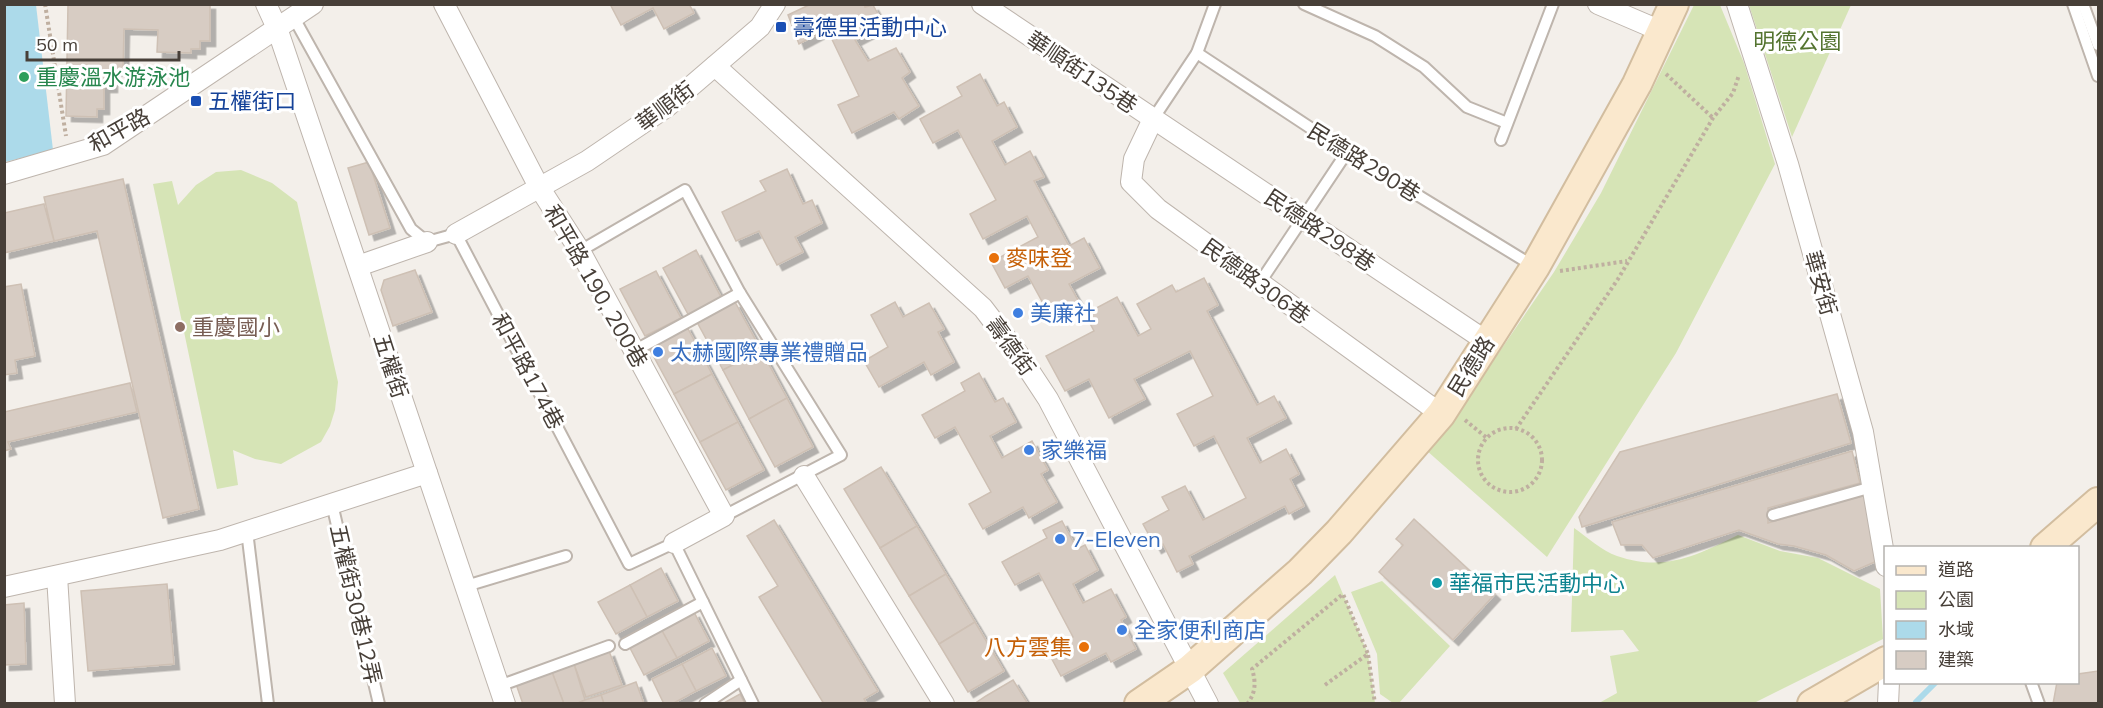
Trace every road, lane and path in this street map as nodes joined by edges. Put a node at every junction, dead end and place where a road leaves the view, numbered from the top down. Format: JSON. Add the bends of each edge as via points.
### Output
{"nodes":[{"id":1,"x":45,"y":4,"type":"edge"},
{"id":2,"x":266,"y":4,"type":"edge"},
{"id":3,"x":313,"y":4,"type":"edge"},
{"id":4,"x":444,"y":4,"type":"edge"},
{"id":5,"x":776,"y":4,"type":"edge"},
{"id":6,"x":982,"y":4,"type":"edge"},
{"id":7,"x":1215,"y":4,"type":"edge"},
{"id":8,"x":1304,"y":4,"type":"edge"},
{"id":9,"x":1553,"y":4,"type":"edge"},
{"id":10,"x":1598,"y":4,"type":"edge"},
{"id":11,"x":1674,"y":4,"type":"edge"},
{"id":12,"x":1737,"y":4,"type":"edge"},
{"id":13,"x":2073,"y":4,"type":"edge"},
{"id":14,"x":2083,"y":4,"type":"edge"},
{"id":15,"x":285,"y":23,"type":"junction"},
{"id":16,"x":1661,"y":31,"type":"junction"},
{"id":17,"x":2098,"y":45,"type":"edge"},
{"id":18,"x":1197,"y":53,"type":"junction"},
{"id":19,"x":715,"y":66,"type":"junction"},
{"id":20,"x":1661,"y":69,"type":"dead end"},
{"id":21,"x":1740,"y":73,"type":"dead end"},
{"id":22,"x":2098,"y":76,"type":"edge"},
{"id":23,"x":1713,"y":118,"type":"junction"},
{"id":24,"x":1153,"y":119,"type":"junction"},
{"id":25,"x":1507,"y":123,"type":"junction"},
{"id":26,"x":1501,"y":140,"type":"dead end"},
{"id":27,"x":67,"y":143,"type":"dead end"},
{"id":28,"x":1347,"y":152,"type":"junction"},
{"id":29,"x":4,"y":174,"type":"edge"},
{"id":30,"x":539,"y":188,"type":"junction"},
{"id":31,"x":1303,"y":218,"type":"junction"},
{"id":32,"x":456,"y":234,"type":"junction"},
{"id":33,"x":427,"y":243,"type":"junction"},
{"id":34,"x":580,"y":251,"type":"junction"},
{"id":35,"x":1627,"y":261,"type":"junction"},
{"id":36,"x":358,"y":266,"type":"junction"},
{"id":37,"x":1544,"y":270,"type":"junction"},
{"id":38,"x":1259,"y":284,"type":"junction"},
{"id":39,"x":740,"y":293,"type":"junction"},
{"id":40,"x":1486,"y":341,"type":"junction"},
{"id":41,"x":634,"y":351,"type":"junction"},
{"id":42,"x":1452,"y":416,"type":"junction"},
{"id":43,"x":1516,"y":429,"type":"junction"},
{"id":44,"x":1486,"y":438,"type":"junction"},
{"id":45,"x":427,"y":473,"type":"junction"},
{"id":46,"x":804,"y":476,"type":"junction"},
{"id":47,"x":1872,"y":487,"type":"junction"},
{"id":48,"x":2098,"y":502,"type":"edge"},
{"id":49,"x":332,"y":504,"type":"junction"},
{"id":50,"x":1773,"y":514,"type":"dead end"},
{"id":51,"x":724,"y":516,"type":"junction"},
{"id":52,"x":247,"y":531,"type":"junction"},
{"id":53,"x":674,"y":543,"type":"junction"},
{"id":54,"x":2047,"y":546,"type":"edge"},
{"id":55,"x":1884,"y":555,"type":"edge"},
{"id":56,"x":566,"y":556,"type":"dead end"},
{"id":57,"x":57,"y":576,"type":"junction"},
{"id":58,"x":466,"y":586,"type":"junction"},
{"id":59,"x":4,"y":587,"type":"edge"},
{"id":60,"x":703,"y":602,"type":"junction"},
{"id":61,"x":625,"y":644,"type":"dead end"},
{"id":62,"x":609,"y":646,"type":"dead end"},
{"id":63,"x":1368,"y":654,"type":"junction"},
{"id":64,"x":1884,"y":662,"type":"edge"},
{"id":65,"x":1190,"y":669,"type":"junction"},
{"id":66,"x":741,"y":680,"type":"junction"},
{"id":67,"x":1889,"y":684,"type":"edge"},
{"id":68,"x":2032,"y":684,"type":"edge"},
{"id":69,"x":1325,"y":685,"type":"dead end"},
{"id":70,"x":502,"y":695,"type":"edge"},
{"id":71,"x":65,"y":704,"type":"edge"},
{"id":72,"x":268,"y":704,"type":"edge"},
{"id":73,"x":379,"y":704,"type":"edge"},
{"id":74,"x":705,"y":704,"type":"edge"},
{"id":75,"x":753,"y":704,"type":"edge"},
{"id":76,"x":944,"y":704,"type":"edge"},
{"id":77,"x":1139,"y":704,"type":"edge"},
{"id":78,"x":1208,"y":704,"type":"edge"},
{"id":79,"x":1247,"y":704,"type":"edge"},
{"id":80,"x":1375,"y":704,"type":"edge"},
{"id":81,"x":1812,"y":704,"type":"edge"},
{"id":82,"x":1888,"y":704,"type":"edge"},
{"id":83,"x":2039,"y":704,"type":"edge"}],
"edges":[{"from":1,"to":27,"type":"path"},
{"from":2,"to":15,"type":"street","name":"五權街"},
{"from":3,"to":15,"type":"street","name":"和平路"},
{"from":4,"to":30,"type":"street","name":"和平路 190, 200巷"},
{"from":5,"to":19,"type":"street","name":"華順街","via":[[760,27]]},
{"from":6,"to":24,"type":"street","name":"華順街135巷"},
{"from":7,"to":18,"type":"lane"},
{"from":8,"to":25,"type":"lane","via":[[1375,36],[1424,67],[1467,107]]},
{"from":9,"to":25,"type":"lane"},
{"from":10,"to":16,"type":"street"},
{"from":11,"to":16,"type":"street","name":"民德路"},
{"from":12,"to":47,"type":"street","name":"華安街","via":[[1791,175],[1863,432]]},
{"from":13,"to":22,"type":"lane"},
{"from":14,"to":17,"type":"lane"},
{"from":15,"to":29,"type":"street","name":"和平路","via":[[103,145]]},
{"from":15,"to":33,"type":"lane","via":[[411,229]]},
{"from":15,"to":36,"type":"street","name":"五權街"},
{"from":16,"to":37,"type":"street","name":"民德路"},
{"from":18,"to":24,"type":"lane"},
{"from":18,"to":28,"type":"lane","name":"民德路290巷"},
{"from":19,"to":30,"type":"street","name":"華順街","via":[[668,106]]},
{"from":19,"to":65,"type":"street","name":"壽德街","via":[[983,308],[1048,399]]},
{"from":20,"to":23,"type":"path"},
{"from":21,"to":23,"type":"path","via":[[1733,93]]},
{"from":23,"to":35,"type":"path"},
{"from":24,"to":31,"type":"street","name":"民德路298巷"},
{"from":24,"to":38,"type":"street","name":"民德路306巷","via":[[1134,159],[1131,182],[1158,209]]},
{"from":25,"to":26,"type":"lane"},
{"from":28,"to":31,"type":"lane"},
{"from":28,"to":37,"type":"lane","name":"民德路290巷"},
{"from":30,"to":32,"type":"street","name":"華順街"},
{"from":30,"to":34,"type":"street","name":"和平路 190, 200巷"},
{"from":31,"to":38,"type":"lane"},
{"from":31,"to":40,"type":"street","name":"民德路298巷"},
{"from":32,"to":33,"type":"lane"},
{"from":32,"to":53,"type":"lane","name":"和平路174巷","via":[[629,564]]},
{"from":33,"to":36,"type":"street"},
{"from":34,"to":39,"type":"lane","via":[[685,190]]},
{"from":34,"to":41,"type":"street","name":"和平路 190, 200巷"},
{"from":35,"to":37,"type":"path"},
{"from":35,"to":43,"type":"path"},
{"from":36,"to":45,"type":"street","name":"五權街"},
{"from":37,"to":40,"type":"street","name":"民德路"},
{"from":38,"to":42,"type":"street","name":"民德路306巷"},
{"from":39,"to":41,"type":"lane"},
{"from":39,"to":46,"type":"lane","via":[[841,455]]},
{"from":40,"to":42,"type":"street","name":"民德路"},
{"from":41,"to":51,"type":"street","name":"和平路 190, 200巷"},
{"from":42,"to":44,"type":"path"},
{"from":42,"to":65,"type":"street","name":"民德路","via":[[1300,572]]},
{"from":43,"to":44,"type":"path","via":[[1505,429]]},
{"from":43,"to":44,"type":"path","via":[[1534,439],[1542,459],[1536,478],[1519,491],[1498,490],[1482,477],[1478,457]]},
{"from":45,"to":49,"type":"street"},
{"from":45,"to":58,"type":"street","name":"五權街"},
{"from":46,"to":51,"type":"lane"},
{"from":46,"to":76,"type":"street"},
{"from":47,"to":50,"type":"lane"},
{"from":47,"to":55,"type":"street","name":"華安街"},
{"from":48,"to":54,"type":"street"},
{"from":49,"to":52,"type":"street"},
{"from":49,"to":73,"type":"lane","name":"五權街30巷12弄"},
{"from":51,"to":53,"type":"street"},
{"from":52,"to":57,"type":"street"},
{"from":52,"to":72,"type":"lane"},
{"from":53,"to":60,"type":"lane"},
{"from":56,"to":58,"type":"lane"},
{"from":57,"to":59,"type":"street"},
{"from":57,"to":71,"type":"street"},
{"from":58,"to":70,"type":"street","name":"五權街"},
{"from":60,"to":61,"type":"lane"},
{"from":60,"to":66,"type":"lane"},
{"from":62,"to":70,"type":"lane"},
{"from":63,"to":69,"type":"path"},
{"from":63,"to":79,"type":"path","via":[[1343,594],[1252,669],[1256,681]]},
{"from":63,"to":80,"type":"path"},
{"from":64,"to":81,"type":"street"},
{"from":65,"to":77,"type":"street","name":"民德路"},
{"from":65,"to":78,"type":"street","name":"壽德街"},
{"from":66,"to":74,"type":"lane"},
{"from":66,"to":75,"type":"lane"},
{"from":67,"to":82,"type":"street"},
{"from":68,"to":83,"type":"lane"}]}
